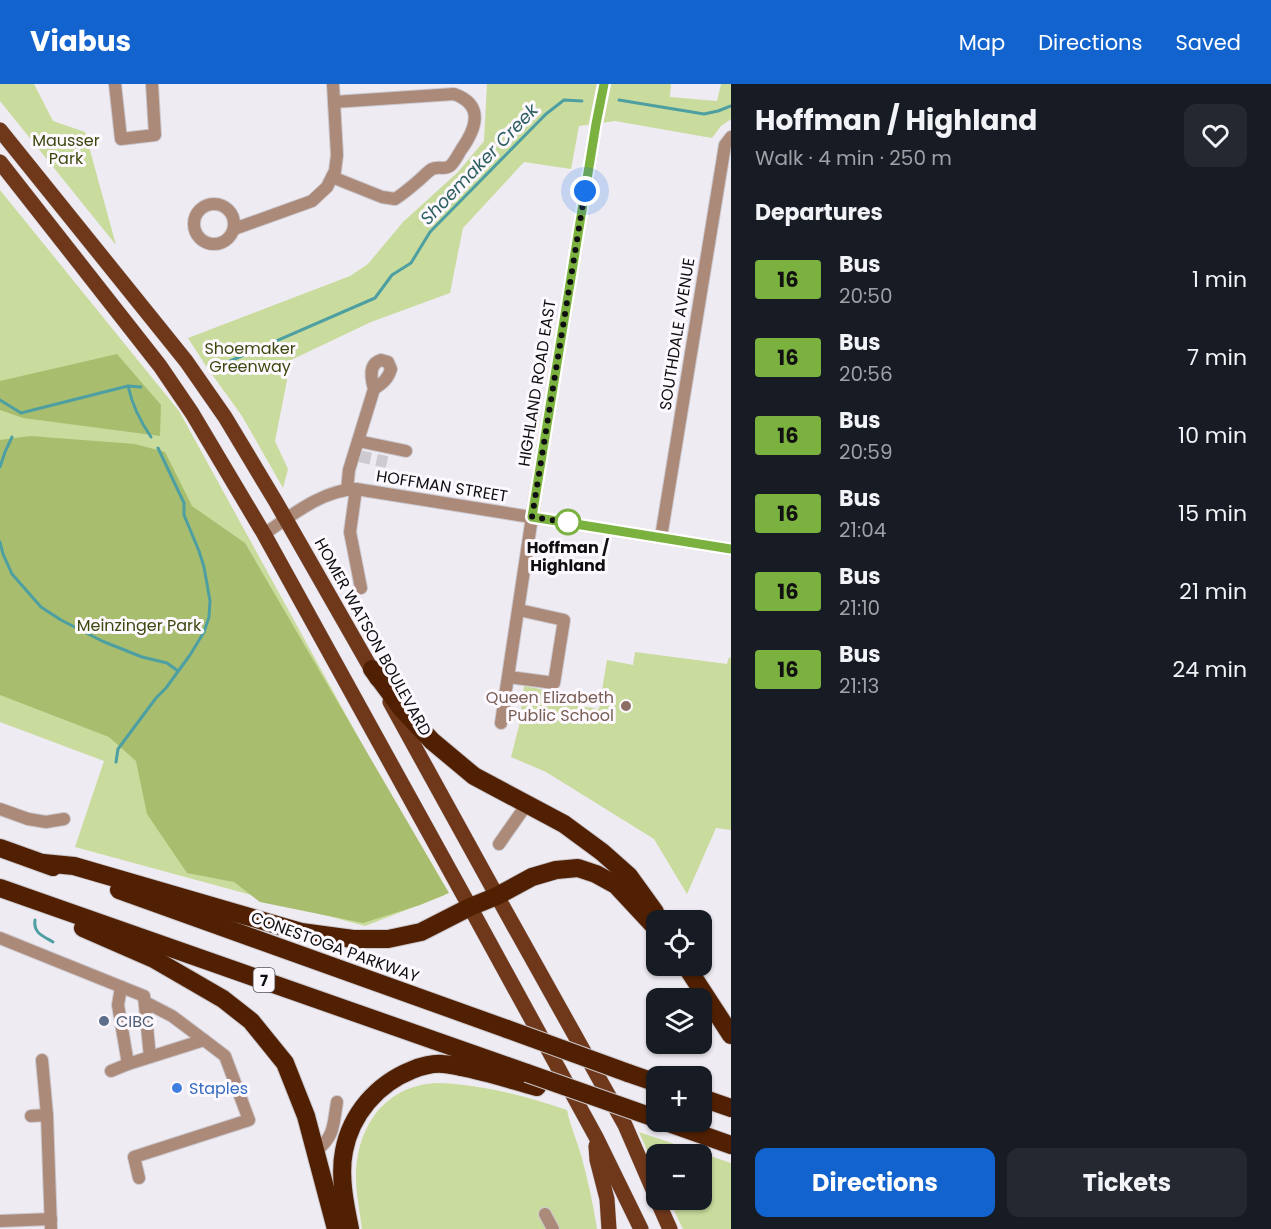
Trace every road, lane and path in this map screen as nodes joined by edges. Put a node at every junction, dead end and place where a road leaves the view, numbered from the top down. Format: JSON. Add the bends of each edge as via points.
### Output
{"nodes":[{"id":1,"x":115,"y":84,"type":"edge"},
{"id":2,"x":152,"y":84,"type":"edge"},
{"id":3,"x":333,"y":84,"type":"edge"},
{"id":4,"x":604,"y":84,"type":"edge"},
{"id":5,"x":334,"y":102,"type":"junction"},
{"id":6,"x":0,"y":130,"type":"edge"},
{"id":7,"x":731,"y":137,"type":"edge"},
{"id":8,"x":17,"y":152,"type":"junction"},
{"id":9,"x":1,"y":164,"type":"edge"},
{"id":10,"x":332,"y":177,"type":"junction"},
{"id":11,"x":234,"y":229,"type":"dead end"},
{"id":12,"x":374,"y":389,"type":"dead end"},
{"id":13,"x":358,"y":441,"type":"junction"},
{"id":14,"x":406,"y":451,"type":"dead end"},
{"id":15,"x":352,"y":490,"type":"junction"},
{"id":16,"x":532,"y":517,"type":"junction"},
{"id":17,"x":286,"y":519,"type":"junction"},
{"id":18,"x":264,"y":534,"type":"junction"},
{"id":19,"x":661,"y":537,"type":"junction"},
{"id":20,"x":731,"y":549,"type":"edge"},
{"id":21,"x":361,"y":588,"type":"dead end"},
{"id":22,"x":519,"y":610,"type":"junction"},
{"id":23,"x":372,"y":669,"type":"junction"},
{"id":24,"x":509,"y":676,"type":"junction"},
{"id":25,"x":501,"y":723,"type":"dead end"},
{"id":26,"x":527,"y":804,"type":"junction"},
{"id":27,"x":0,"y":809,"type":"edge"},
{"id":28,"x":64,"y":819,"type":"dead end"},
{"id":29,"x":499,"y":844,"type":"dead end"},
{"id":30,"x":0,"y":848,"type":"edge"},
{"id":31,"x":43,"y":863,"type":"junction"},
{"id":32,"x":0,"y":888,"type":"edge"},
{"id":33,"x":496,"y":896,"type":"junction"},
{"id":34,"x":466,"y":901,"type":"junction"},
{"id":35,"x":653,"y":910,"type":"edge"},
{"id":36,"x":646,"y":917,"type":"edge"},
{"id":37,"x":0,"y":938,"type":"edge"},
{"id":38,"x":693,"y":976,"type":"edge"},
{"id":39,"x":121,"y":987,"type":"junction"},
{"id":40,"x":145,"y":1002,"type":"junction"},
{"id":41,"x":731,"y":1035,"type":"edge"},
{"id":42,"x":204,"y":1040,"type":"junction"},
{"id":43,"x":150,"y":1057,"type":"junction"},
{"id":44,"x":42,"y":1060,"type":"dead end"},
{"id":45,"x":128,"y":1064,"type":"junction"},
{"id":46,"x":111,"y":1071,"type":"dead end"},
{"id":47,"x":646,"y":1079,"type":"edge"},
{"id":48,"x":532,"y":1080,"type":"junction"},
{"id":49,"x":712,"y":1101,"type":"edge"},
{"id":50,"x":337,"y":1102,"type":"dead end"},
{"id":51,"x":731,"y":1108,"type":"edge"},
{"id":52,"x":47,"y":1115,"type":"junction"},
{"id":53,"x":646,"y":1115,"type":"edge"},
{"id":54,"x":31,"y":1116,"type":"dead end"},
{"id":55,"x":694,"y":1132,"type":"edge"},
{"id":56,"x":596,"y":1137,"type":"junction"},
{"id":57,"x":731,"y":1145,"type":"edge"},
{"id":58,"x":316,"y":1151,"type":"junction"},
{"id":59,"x":646,"y":1174,"type":"edge"},
{"id":60,"x":139,"y":1178,"type":"dead end"},
{"id":61,"x":662,"y":1210,"type":"edge"},
{"id":62,"x":545,"y":1214,"type":"dead end"},
{"id":63,"x":0,"y":1221,"type":"edge"},
{"id":64,"x":51,"y":1224,"type":"edge"},
{"id":65,"x":336,"y":1229,"type":"edge"},
{"id":66,"x":350,"y":1229,"type":"edge"},
{"id":67,"x":553,"y":1229,"type":"edge"},
{"id":68,"x":609,"y":1229,"type":"edge"},
{"id":69,"x":641,"y":1229,"type":"edge"},
{"id":70,"x":670,"y":1229,"type":"edge"}],
"edges":[{"from":1,"to":2,"type":"street","via":[[121,139],[155,135]]},
{"from":3,"to":5,"type":"street"},
{"from":4,"to":16,"type":"street","name":"HIGHLAND ROAD EAST"},
{"from":5,"to":10,"type":"street","via":[[337,155]]},
{"from":5,"to":10,"type":"street","via":[[454,94],[468,101],[475,113],[473,130],[451,165],[431,169],[395,199]]},
{"from":6,"to":8,"type":"main road","name":"HOMER WATSON BOULEVARD"},
{"from":7,"to":19,"type":"street","name":"SOUTHDALE AVENUE","via":[[725,145]]},
{"from":8,"to":9,"type":"street"},
{"from":8,"to":17,"type":"main road","name":"HOMER WATSON BOULEVARD","via":[[186,361],[225,417]]},
{"from":9,"to":18,"type":"main road","via":[[160,366]]},
{"from":10,"to":11,"type":"street","via":[[312,201]]},
{"from":12,"to":13,"type":"street"},
{"from":13,"to":14,"type":"street"},
{"from":13,"to":15,"type":"street","via":[[349,470]]},
{"from":15,"to":16,"type":"street","name":"HOFFMAN STREET"},
{"from":15,"to":17,"type":"street","name":"HOFFMAN STREET","via":[[333,493]]},
{"from":15,"to":21,"type":"street","via":[[350,532]]},
{"from":16,"to":19,"type":"street","name":"HOFFMAN STREET"},
{"from":16,"to":22,"type":"street","name":"HIGHLAND ROAD EAST"},
{"from":17,"to":18,"type":"street","name":"HOFFMAN STREET"},
{"from":17,"to":23,"type":"main road","name":"HOMER WATSON BOULEVARD"},
{"from":18,"to":34,"type":"main road"},
{"from":19,"to":20,"type":"street","name":"HOFFMAN STREET"},
{"from":22,"to":24,"type":"street","name":"HIGHLAND ROAD EAST"},
{"from":22,"to":24,"type":"street","via":[[564,620],[554,683]]},
{"from":23,"to":26,"type":"highway","via":[[432,741],[474,776]]},
{"from":23,"to":33,"type":"main road","name":"HOMER WATSON BOULEVARD"},
{"from":24,"to":25,"type":"street","name":"HIGHLAND ROAD EAST"},
{"from":26,"to":29,"type":"street"},
{"from":26,"to":35,"type":"highway","via":[[564,824],[615,864],[629,876]]},
{"from":27,"to":28,"type":"street","via":[[46,822]]},
{"from":30,"to":31,"type":"highway","name":"CONESTOGA PARKWAY","number":"7"},
{"from":31,"to":34,"type":"highway","via":[[74,866],[301,932],[353,939],[388,939],[421,932]]},
{"from":31,"to":47,"type":"highway","name":"CONESTOGA PARKWAY","number":"7","bridge":true},
{"from":32,"to":48,"type":"highway","number":"7"},
{"from":32,"to":58,"type":"highway","via":[[27,905],[154,959],[223,999],[251,1021],[285,1063]]},
{"from":33,"to":34,"type":"highway"},
{"from":33,"to":36,"type":"highway","via":[[532,877],[578,868],[616,885]]},
{"from":33,"to":59,"type":"main road","name":"HOMER WATSON BOULEVARD","via":[[625,1125]]},
{"from":34,"to":56,"type":"main road"},
{"from":37,"to":39,"type":"street"},
{"from":38,"to":41,"type":"highway"},
{"from":39,"to":40,"type":"street","via":[[144,996]]},
{"from":39,"to":45,"type":"street","via":[[118,1005]]},
{"from":40,"to":42,"type":"street"},
{"from":40,"to":43,"type":"street"},
{"from":42,"to":43,"type":"street"},
{"from":42,"to":60,"type":"street","via":[[225,1056],[249,1120],[134,1157]]},
{"from":43,"to":45,"type":"street"},
{"from":44,"to":52,"type":"street"},
{"from":45,"to":46,"type":"street"},
{"from":48,"to":53,"type":"highway","number":"7","bridge":true},
{"from":48,"to":66,"type":"highway","via":[[444,1064],[425,1065],[393,1079],[375,1093],[362,1109],[344,1152],[342,1183]]},
{"from":49,"to":51,"type":"highway"},
{"from":50,"to":58,"type":"street","via":[[329,1140]]},
{"from":52,"to":54,"type":"street"},
{"from":52,"to":64,"type":"street"},
{"from":55,"to":57,"type":"highway","number":"7"},
{"from":56,"to":68,"type":"main road"},
{"from":56,"to":69,"type":"main road"},
{"from":58,"to":65,"type":"highway"},
{"from":61,"to":70,"type":"main road","name":"HOMER WATSON BOULEVARD"},
{"from":62,"to":67,"type":"street"},
{"from":63,"to":64,"type":"street"}]}
